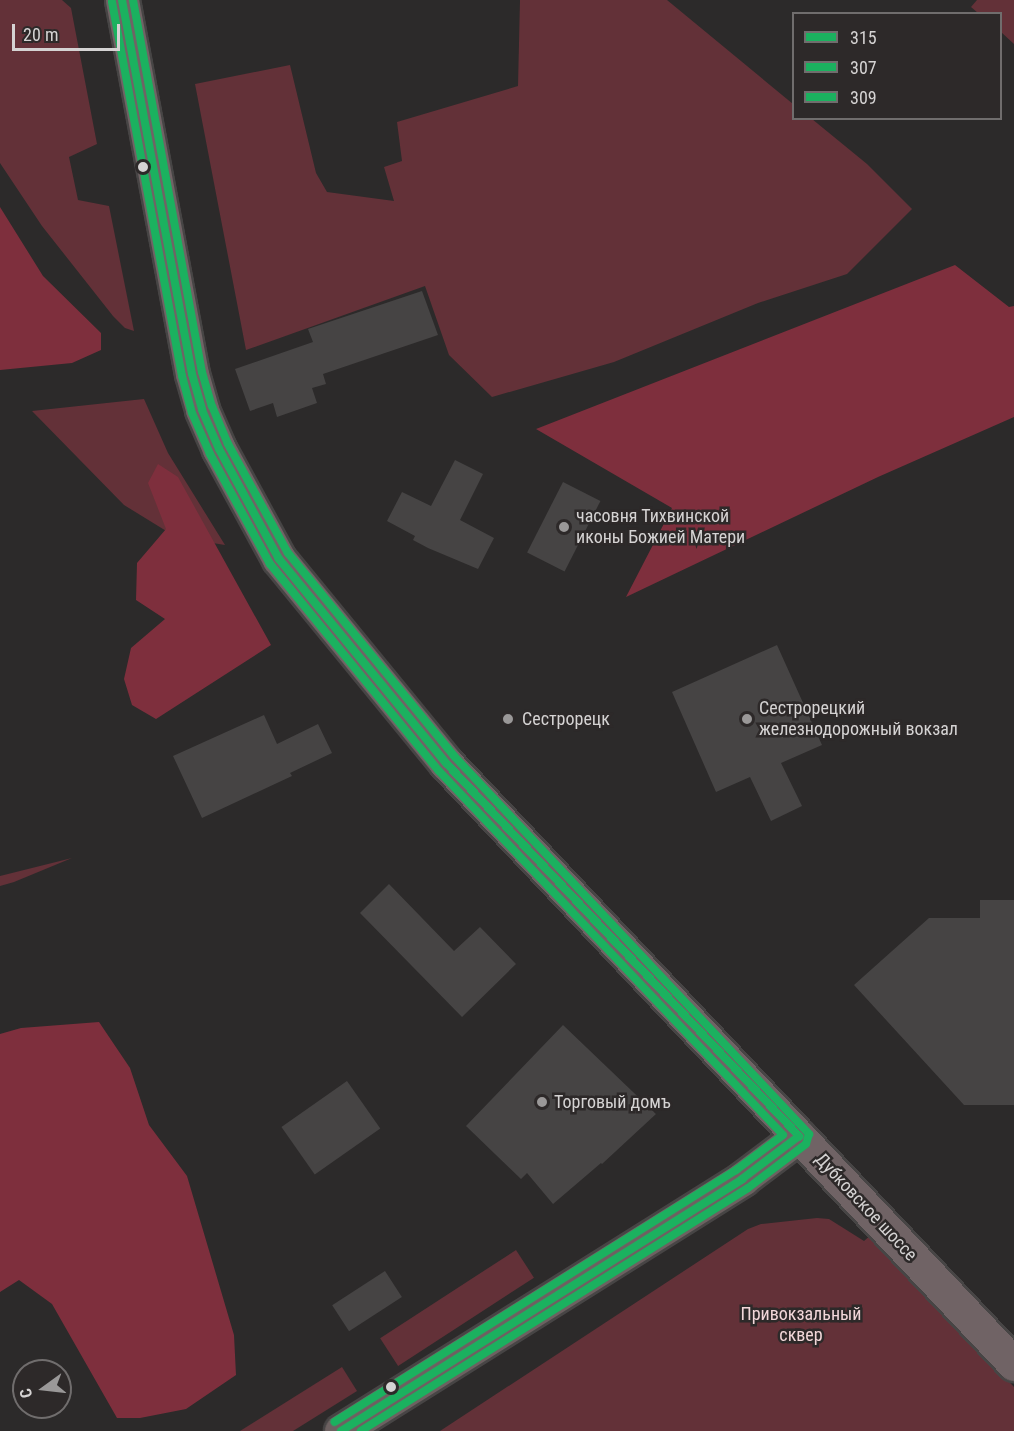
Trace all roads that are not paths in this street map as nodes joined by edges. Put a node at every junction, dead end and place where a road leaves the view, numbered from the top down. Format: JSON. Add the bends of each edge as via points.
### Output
{"nodes":[{"id":1,"x":122,"y":0,"type":"edge"},
{"id":2,"x":799,"y":1136,"type":"junction"},
{"id":3,"x":1002,"y":1337,"type":"edge"},
{"id":4,"x":1014,"y":1364,"type":"edge"},
{"id":5,"x":340,"y":1431,"type":"edge"}],
"edges":[{"from":1,"to":2,"type":"main road","name":"Дубковское шоссе","via":[[191,372],[206,420],[279,560],[446,763]]},
{"from":2,"to":3,"type":"main road","name":"Дубковское шоссе"},
{"from":2,"to":5,"type":"street","via":[[742,1179]]},
{"from":3,"to":4,"type":"main road","name":"Дубковское шоссе"}]}
